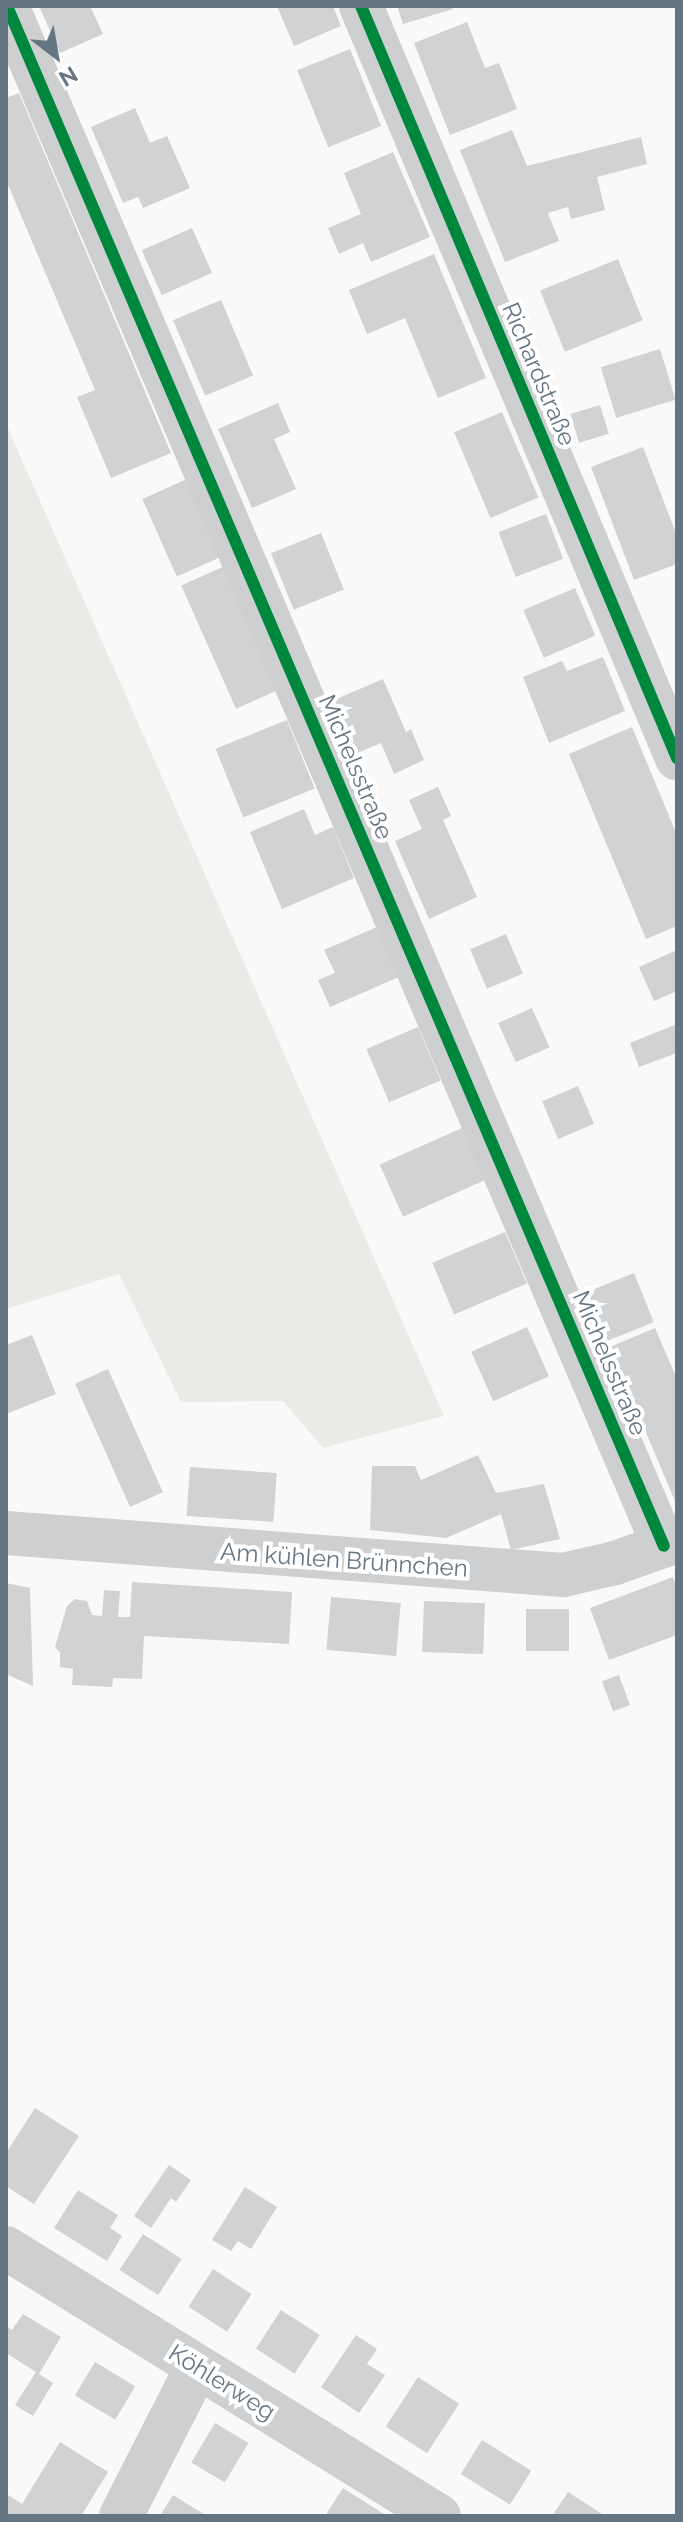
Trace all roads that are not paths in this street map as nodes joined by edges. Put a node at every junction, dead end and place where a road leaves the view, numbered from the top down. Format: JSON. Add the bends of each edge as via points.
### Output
{"nodes":[{"id":1,"x":7,"y":6,"type":"edge"},
{"id":2,"x":361,"y":6,"type":"edge"},
{"id":3,"x":677,"y":758,"type":"edge"},
{"id":4,"x":6,"y":1533,"type":"edge"},
{"id":5,"x":670,"y":1543,"type":"edge"},
{"id":6,"x":6,"y":2248,"type":"edge"},
{"id":7,"x":197,"y":2367,"type":"junction"},
{"id":8,"x":121,"y":2516,"type":"edge"},
{"id":9,"x":439,"y":2516,"type":"edge"}],
"edges":[{"from":1,"to":5,"type":"street","name":"Michelsstraße"},
{"from":2,"to":3,"type":"street","name":"Richardstraße"},
{"from":4,"to":5,"type":"street","name":"Am kühlen Brünnchen","via":[[563,1575]]},
{"from":6,"to":7,"type":"street","name":"Köhlerweg"},
{"from":7,"to":8,"type":"street"},
{"from":7,"to":9,"type":"street","name":"Köhlerweg"}]}
